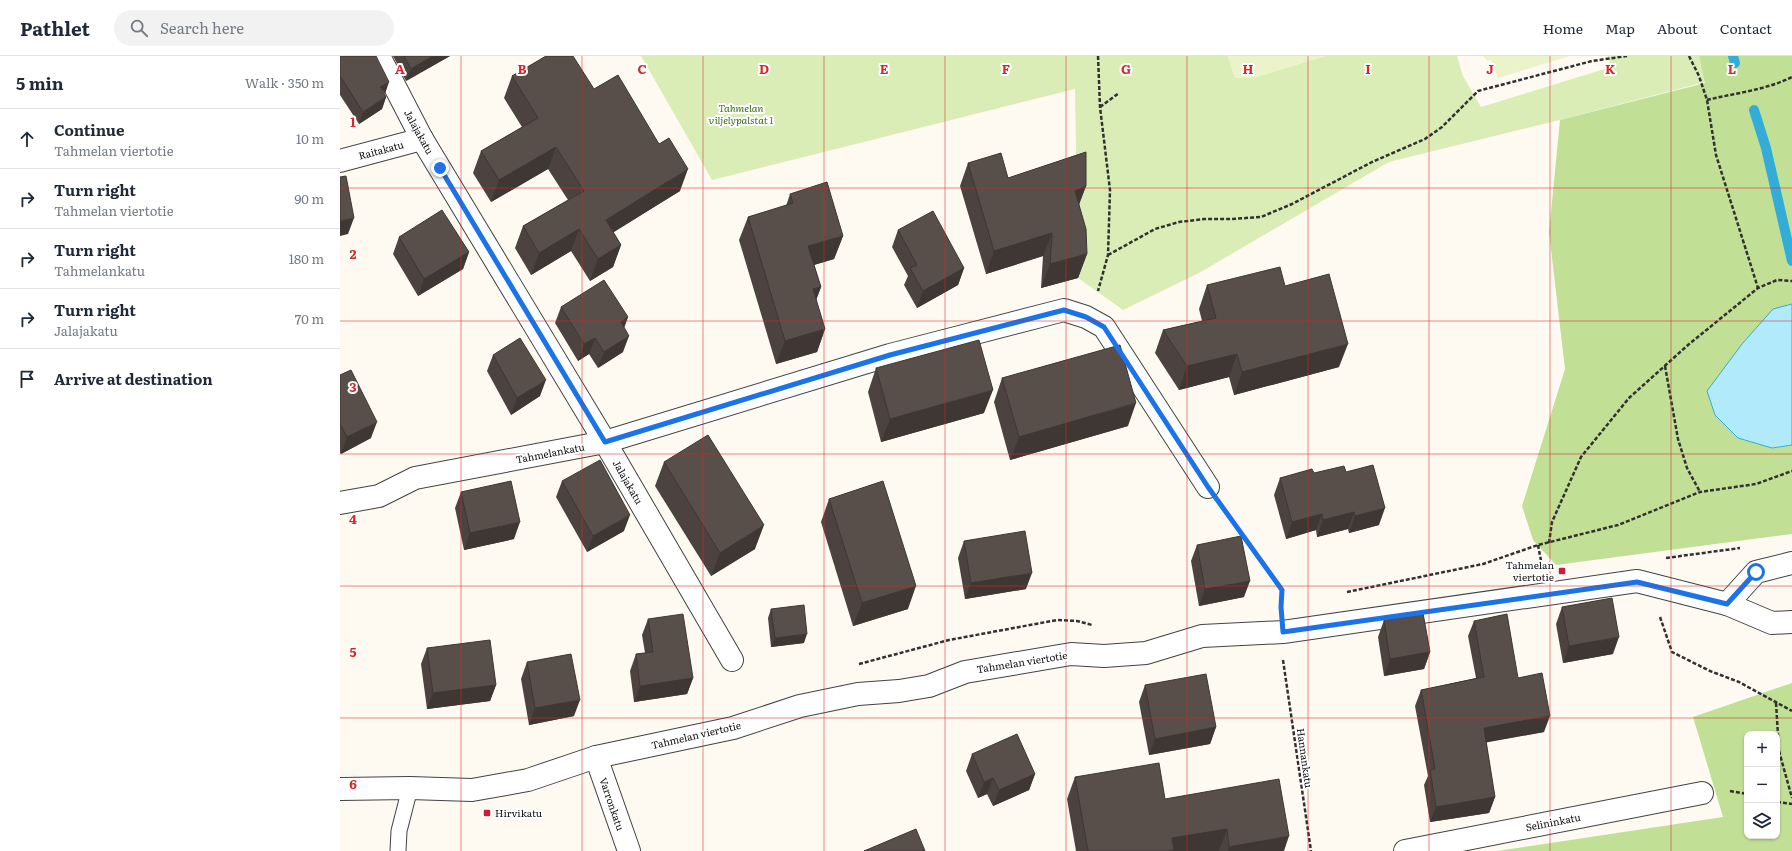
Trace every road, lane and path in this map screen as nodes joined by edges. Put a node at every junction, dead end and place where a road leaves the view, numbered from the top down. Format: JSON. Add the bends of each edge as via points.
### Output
{"nodes":[{"id":1,"x":379,"y":56,"type":"edge"},
{"id":2,"x":1098,"y":56,"type":"edge"},
{"id":3,"x":1627,"y":56,"type":"edge"},
{"id":4,"x":1689,"y":56,"type":"edge"},
{"id":5,"x":1792,"y":77,"type":"edge"},
{"id":6,"x":1119,"y":93,"type":"dead end"},
{"id":7,"x":1707,"y":100,"type":"junction"},
{"id":8,"x":1100,"y":107,"type":"junction"},
{"id":9,"x":422,"y":139,"type":"junction"},
{"id":10,"x":340,"y":161,"type":"edge"},
{"id":11,"x":1108,"y":255,"type":"junction"},
{"id":12,"x":1792,"y":281,"type":"edge"},
{"id":13,"x":1758,"y":288,"type":"junction"},
{"id":14,"x":1086,"y":317,"type":"junction"},
{"id":15,"x":1665,"y":366,"type":"junction"},
{"id":16,"x":605,"y":442,"type":"junction"},
{"id":17,"x":1208,"y":487,"type":"joint"},
{"id":18,"x":1700,"y":492,"type":"dead end"},
{"id":19,"x":340,"y":503,"type":"edge"},
{"id":20,"x":1549,"y":543,"type":"dead end"},
{"id":21,"x":1538,"y":545,"type":"dead end"},
{"id":22,"x":1540,"y":555,"type":"dead end"},
{"id":23,"x":1792,"y":563,"type":"edge"},
{"id":24,"x":1649,"y":584,"type":"junction"},
{"id":25,"x":1727,"y":604,"type":"junction"},
{"id":26,"x":1792,"y":622,"type":"edge"},
{"id":27,"x":1283,"y":632,"type":"junction"},
{"id":28,"x":732,"y":660,"type":"dead end"},
{"id":29,"x":1283,"y":667,"type":"dead end"},
{"id":30,"x":1776,"y":702,"type":"junction"},
{"id":31,"x":1792,"y":711,"type":"edge"},
{"id":32,"x":596,"y":757,"type":"junction"},
{"id":33,"x":410,"y":788,"type":"junction"},
{"id":34,"x":340,"y":789,"type":"edge"},
{"id":35,"x":1702,"y":793,"type":"dead end"},
{"id":36,"x":1792,"y":798,"type":"edge"},
{"id":37,"x":1780,"y":802,"type":"edge"},
{"id":38,"x":1792,"y":804,"type":"edge"},
{"id":39,"x":398,"y":851,"type":"edge"},
{"id":40,"x":629,"y":851,"type":"edge"},
{"id":41,"x":1311,"y":851,"type":"edge"},
{"id":42,"x":1404,"y":851,"type":"edge"}],
"edges":[{"from":1,"to":9,"type":"street","name":"Jalajakatu"},
{"from":2,"to":8,"type":"path"},
{"from":3,"to":11,"type":"path","via":[[1592,61],[1478,91],[1442,128],[1425,139],[1372,162],[1292,204],[1261,217],[1179,222],[1155,229]]},
{"from":4,"to":7,"type":"path"},
{"from":5,"to":7,"type":"path","via":[[1776,85]]},
{"from":6,"to":8,"type":"path"},
{"from":7,"to":13,"type":"path","via":[[1716,155]]},
{"from":8,"to":11,"type":"path","via":[[1110,190]]},
{"from":9,"to":10,"type":"street","name":"Raitakatu"},
{"from":9,"to":16,"type":"street","name":"Jalajakatu"},
{"from":11,"to":14,"type":"path","via":[[1101,285]]},
{"from":12,"to":13,"type":"path","via":[[1777,280]]},
{"from":13,"to":15,"type":"path"},
{"from":14,"to":16,"type":"street","name":"Tahmelankatu","via":[[1064,310],[890,355]]},
{"from":14,"to":17,"type":"street","name":"Tahmelankatu","via":[[1104,327]]},
{"from":15,"to":18,"type":"path","via":[[1678,439],[1687,468]]},
{"from":15,"to":20,"type":"path","via":[[1629,398],[1581,457],[1552,522]]},
{"from":16,"to":19,"type":"street","name":"Tahmelankatu","via":[[415,478],[379,496]]},
{"from":16,"to":28,"type":"street","name":"Jalajakatu"},
{"from":17,"to":27,"type":"path","via":[[1282,590]]},
{"from":21,"to":22,"type":"path"},
{"from":23,"to":25,"type":"street","via":[[1756,572]]},
{"from":24,"to":25,"type":"street","name":"Tahmelan viertotie"},
{"from":24,"to":27,"type":"street","name":"Tahmelan viertotie","via":[[1630,582]]},
{"from":24,"to":30,"type":"path","via":[[1672,652]]},
{"from":25,"to":26,"type":"street","name":"Tahmelan viertotie","via":[[1772,623]]},
{"from":27,"to":32,"type":"street","name":"Tahmelan viertotie","via":[[1202,636],[1146,652],[1104,656],[1071,654],[965,672],[929,686],[858,694],[800,706],[733,728]]},
{"from":29,"to":41,"type":"path","name":"Hannankatu"},
{"from":30,"to":31,"type":"path"},
{"from":30,"to":36,"type":"path","via":[[1779,751]]},
{"from":32,"to":33,"type":"street","name":"Tahmelan viertotie","via":[[528,780],[472,790]]},
{"from":32,"to":40,"type":"street","name":"Varronkatu"},
{"from":33,"to":34,"type":"street","name":"Tahmelan viertotie"},
{"from":33,"to":39,"type":"lane","via":[[399,831]]},
{"from":35,"to":42,"type":"street","name":"Selininkatu"},
{"from":37,"to":38,"type":"path"}]}
